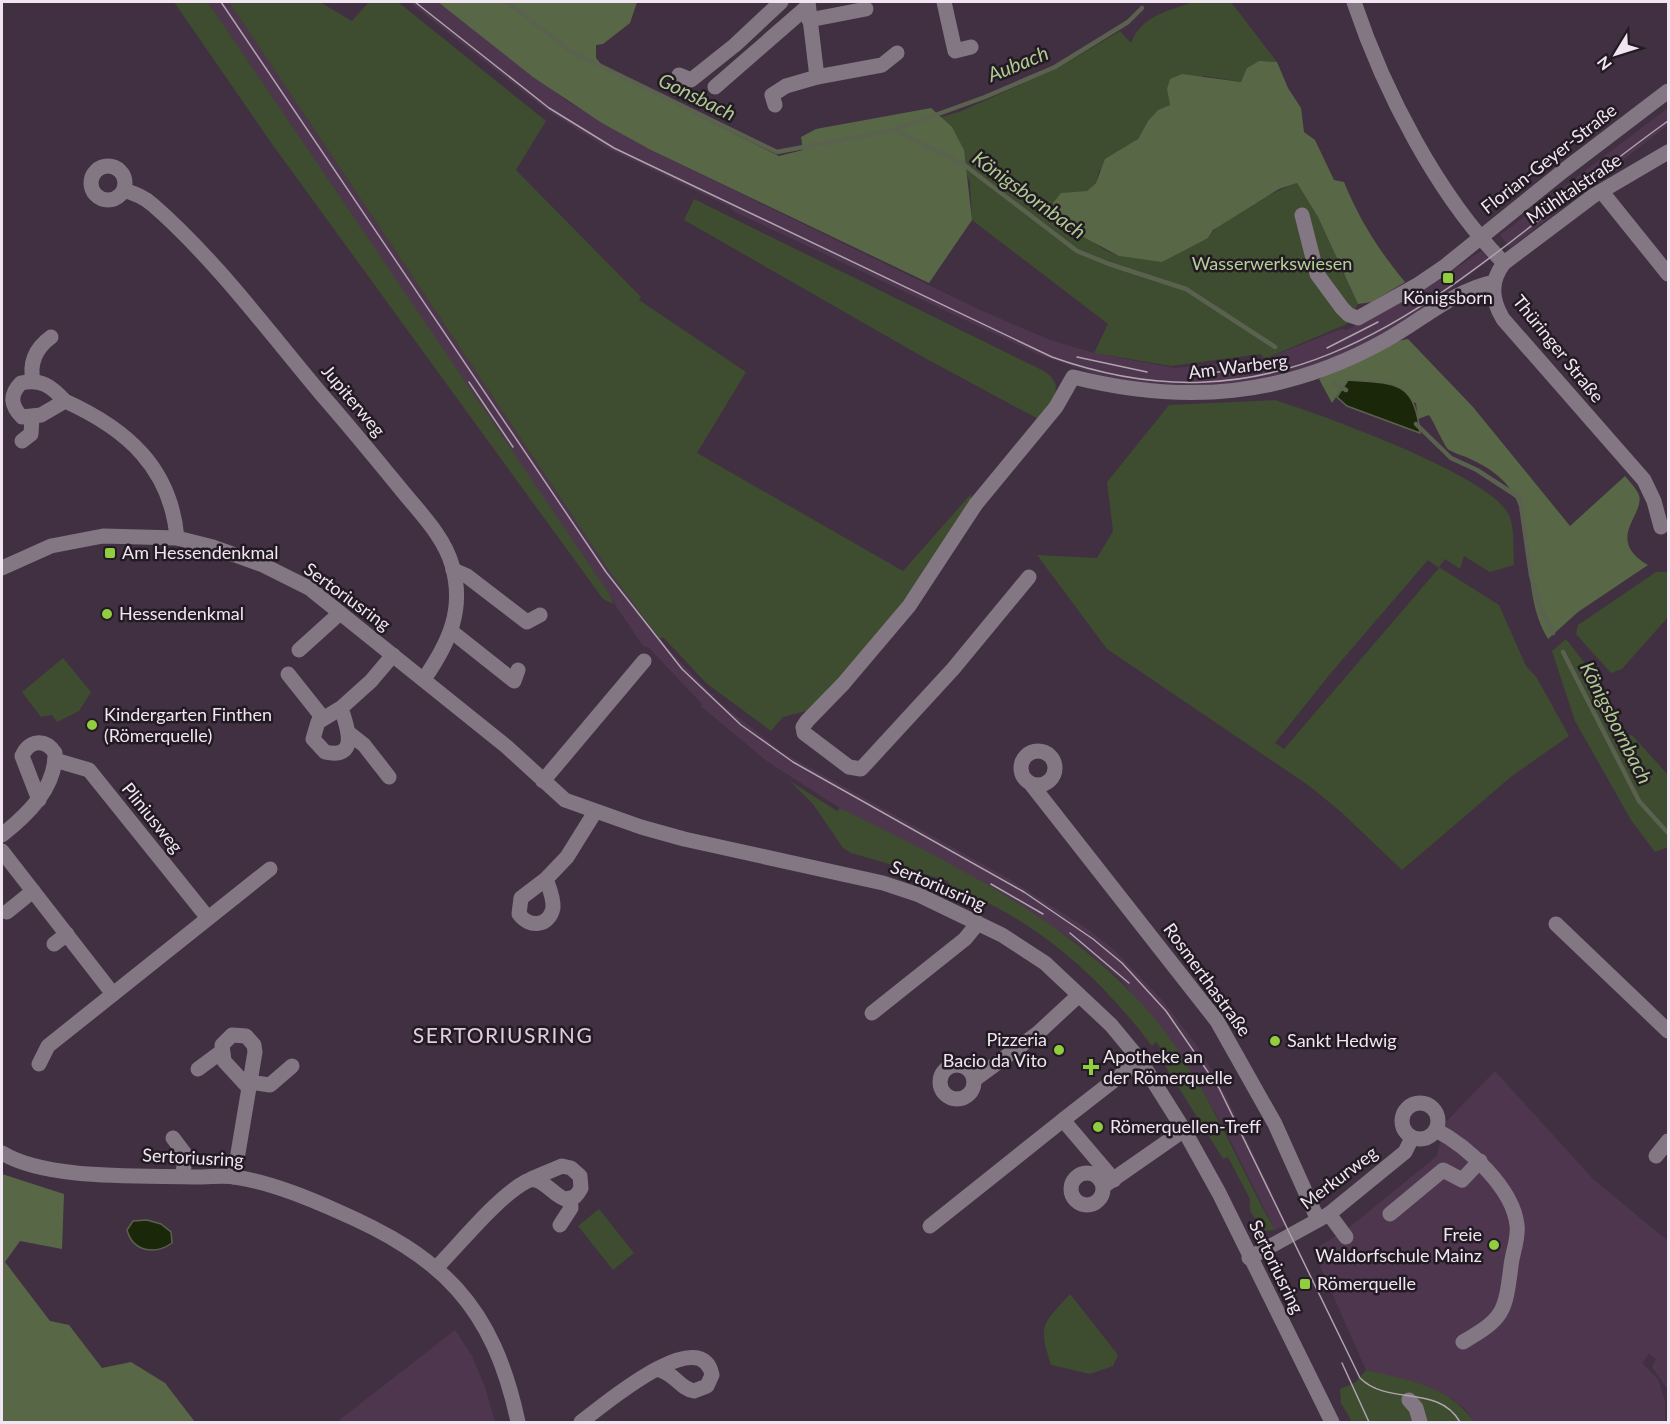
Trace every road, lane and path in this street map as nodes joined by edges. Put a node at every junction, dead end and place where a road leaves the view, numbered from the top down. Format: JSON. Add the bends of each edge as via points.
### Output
{"nodes":[{"id":1,"x":781,"y":2,"type":"edge"},
{"id":2,"x":944,"y":2,"type":"edge"},
{"id":3,"x":1354,"y":2,"type":"edge"},
{"id":4,"x":808,"y":9,"type":"edge"},
{"id":5,"x":866,"y":9,"type":"dead end"},
{"id":6,"x":971,"y":47,"type":"dead end"},
{"id":7,"x":897,"y":53,"type":"dead end"},
{"id":8,"x":679,"y":75,"type":"dead end"},
{"id":9,"x":817,"y":77,"type":"junction"},
{"id":10,"x":715,"y":87,"type":"dead end"},
{"id":11,"x":1668,"y":92,"type":"edge"},
{"id":12,"x":775,"y":105,"type":"dead end"},
{"id":13,"x":1668,"y":152,"type":"edge"},
{"id":14,"x":124,"y":190,"type":"dead end"},
{"id":15,"x":1602,"y":192,"type":"junction"},
{"id":16,"x":1302,"y":215,"type":"dead end"},
{"id":17,"x":1481,"y":235,"type":"junction"},
{"id":18,"x":1504,"y":263,"type":"junction"},
{"id":19,"x":1668,"y":274,"type":"edge"},
{"id":20,"x":1494,"y":282,"type":"junction"},
{"id":21,"x":51,"y":337,"type":"dead end"},
{"id":22,"x":33,"y":381,"type":"junction"},
{"id":23,"x":7,"y":399,"type":"edge"},
{"id":24,"x":65,"y":401,"type":"junction"},
{"id":25,"x":32,"y":418,"type":"junction"},
{"id":26,"x":22,"y":441,"type":"dead end"},
{"id":27,"x":1661,"y":527,"type":"dead end"},
{"id":28,"x":177,"y":538,"type":"junction"},
{"id":29,"x":2,"y":568,"type":"edge"},
{"id":30,"x":453,"y":570,"type":"junction"},
{"id":31,"x":1029,"y":577,"type":"dead end"},
{"id":32,"x":340,"y":613,"type":"junction"},
{"id":33,"x":540,"y":615,"type":"dead end"},
{"id":34,"x":451,"y":631,"type":"junction"},
{"id":35,"x":299,"y":650,"type":"dead end"},
{"id":36,"x":393,"y":655,"type":"junction"},
{"id":37,"x":644,"y":661,"type":"dead end"},
{"id":38,"x":518,"y":670,"type":"dead end"},
{"id":39,"x":288,"y":674,"type":"dead end"},
{"id":40,"x":424,"y":679,"type":"junction"},
{"id":41,"x":340,"y":708,"type":"junction"},
{"id":42,"x":323,"y":718,"type":"junction"},
{"id":43,"x":350,"y":734,"type":"junction"},
{"id":44,"x":55,"y":760,"type":"junction"},
{"id":45,"x":389,"y":777,"type":"dead end"},
{"id":46,"x":543,"y":781,"type":"junction"},
{"id":47,"x":1031,"y":783,"type":"dead end"},
{"id":48,"x":39,"y":800,"type":"junction"},
{"id":49,"x":595,"y":812,"type":"junction"},
{"id":50,"x":2,"y":836,"type":"edge"},
{"id":51,"x":2,"y":851,"type":"edge"},
{"id":52,"x":270,"y":869,"type":"dead end"},
{"id":53,"x":546,"y":879,"type":"dead end"},
{"id":54,"x":36,"y":895,"type":"junction"},
{"id":55,"x":11,"y":915,"type":"dead end"},
{"id":56,"x":207,"y":918,"type":"junction"},
{"id":57,"x":978,"y":923,"type":"junction"},
{"id":58,"x":1556,"y":924,"type":"dead end"},
{"id":59,"x":67,"y":934,"type":"junction"},
{"id":60,"x":54,"y":944,"type":"dead end"},
{"id":61,"x":113,"y":994,"type":"junction"},
{"id":62,"x":1079,"y":995,"type":"junction"},
{"id":63,"x":872,"y":1013,"type":"dead end"},
{"id":64,"x":1668,"y":1031,"type":"edge"},
{"id":65,"x":222,"y":1052,"type":"junction"},
{"id":66,"x":1140,"y":1060,"type":"junction"},
{"id":67,"x":39,"y":1064,"type":"dead end"},
{"id":68,"x":292,"y":1066,"type":"dead end"},
{"id":69,"x":198,"y":1069,"type":"dead end"},
{"id":70,"x":974,"y":1080,"type":"dead end"},
{"id":71,"x":249,"y":1085,"type":"junction"},
{"id":72,"x":1063,"y":1120,"type":"junction"},
{"id":73,"x":1184,"y":1130,"type":"junction"},
{"id":74,"x":1436,"y":1130,"type":"junction"},
{"id":75,"x":173,"y":1138,"type":"dead end"},
{"id":76,"x":1412,"y":1138,"type":"junction"},
{"id":77,"x":1668,"y":1141,"type":"edge"},
{"id":78,"x":2,"y":1153,"type":"edge"},
{"id":79,"x":1656,"y":1156,"type":"dead end"},
{"id":80,"x":1480,"y":1161,"type":"junction"},
{"id":81,"x":183,"y":1176,"type":"junction"},
{"id":82,"x":234,"y":1177,"type":"junction"},
{"id":83,"x":531,"y":1179,"type":"junction"},
{"id":84,"x":566,"y":1198,"type":"junction"},
{"id":85,"x":1390,"y":1214,"type":"dead end"},
{"id":86,"x":1324,"y":1217,"type":"junction"},
{"id":87,"x":557,"y":1222,"type":"dead end"},
{"id":88,"x":930,"y":1226,"type":"dead end"},
{"id":89,"x":1346,"y":1237,"type":"dead end"},
{"id":90,"x":1249,"y":1258,"type":"junction"},
{"id":91,"x":436,"y":1268,"type":"junction"},
{"id":92,"x":1463,"y":1342,"type":"dead end"},
{"id":93,"x":657,"y":1369,"type":"dead end"},
{"id":94,"x":1409,"y":1400,"type":"dead end"},
{"id":95,"x":518,"y":1422,"type":"edge"},
{"id":96,"x":581,"y":1422,"type":"edge"},
{"id":97,"x":1332,"y":1422,"type":"edge"},
{"id":98,"x":1420,"y":1422,"type":"edge"}],
"edges":[{"from":1,"to":8,"type":"street","via":[[691,80]]},
{"from":2,"to":6,"type":"street","via":[[955,51]]},
{"from":3,"to":17,"type":"street","via":[[1401,113],[1451,197]]},
{"from":4,"to":5,"type":"street"},
{"from":4,"to":9,"type":"street"},
{"from":4,"to":10,"type":"street"},
{"from":7,"to":9,"type":"street","via":[[882,65]]},
{"from":9,"to":12,"type":"street","via":[[786,86],[772,95]]},
{"from":11,"to":17,"type":"street","name":"Florian-Geyer-Straße"},
{"from":13,"to":15,"type":"street","name":"Mühltalstraße"},
{"from":14,"to":30,"type":"street","name":"Jupiterweg","via":[[153,205],[208,262],[434,530]]},
{"from":15,"to":18,"type":"street","name":"Mühltalstraße","via":[[1565,215]]},
{"from":15,"to":19,"type":"street"},
{"from":16,"to":17,"type":"street","name":"Florian-Geyer-Straße","via":[[1317,274],[1349,315],[1358,318],[1419,284]]},
{"from":17,"to":18,"type":"street"},
{"from":18,"to":20,"type":"street","name":"Thüringer Straße"},
{"from":20,"to":27,"type":"street","name":"Thüringer Straße","via":[[1494,300],[1503,319],[1644,480]]},
{"from":20,"to":31,"type":"street","name":"Am Warberg","via":[[1469,289],[1353,358],[1288,382],[1165,394],[1073,377],[1056,408],[976,504],[909,606],[802,727],[804,733],[849,767],[861,769],[945,678]]},
{"from":21,"to":22,"type":"street","via":[[36,352]]},
{"from":22,"to":23,"type":"street","via":[[21,383]]},
{"from":22,"to":24,"type":"street","via":[[51,387]]},
{"from":23,"to":25,"type":"street","via":[[22,417]]},
{"from":24,"to":25,"type":"street"},
{"from":24,"to":28,"type":"street","via":[[119,432],[150,463],[168,491]]},
{"from":25,"to":26,"type":"street","via":[[31,434]]},
{"from":28,"to":29,"type":"street","name":"Sertoriusring","via":[[75,539]]},
{"from":28,"to":32,"type":"street","name":"Sertoriusring","via":[[263,565],[309,588]]},
{"from":30,"to":33,"type":"street","via":[[467,576],[527,622]]},
{"from":30,"to":34,"type":"street","name":"Jupiterweg","via":[[456,593]]},
{"from":32,"to":35,"type":"street"},
{"from":32,"to":36,"type":"street","name":"Sertoriusring"},
{"from":34,"to":38,"type":"street","via":[[514,681]]},
{"from":34,"to":40,"type":"street","name":"Jupiterweg"},
{"from":36,"to":40,"type":"street","name":"Sertoriusring"},
{"from":36,"to":41,"type":"street","name":"Sertoriusring"},
{"from":37,"to":46,"type":"street"},
{"from":39,"to":42,"type":"street"},
{"from":40,"to":46,"type":"street","name":"Sertoriusring"},
{"from":41,"to":42,"type":"street","name":"Sertoriusring"},
{"from":41,"to":43,"type":"street"},
{"from":42,"to":43,"type":"street","via":[[315,727],[313,739],[325,752],[342,750]]},
{"from":43,"to":45,"type":"street"},
{"from":44,"to":48,"type":"street"},
{"from":44,"to":48,"type":"street","name":"Pliniusweg","via":[[51,747],[37,742],[22,756]]},
{"from":44,"to":56,"type":"street","name":"Pliniusweg","via":[[89,770]]},
{"from":46,"to":49,"type":"street","name":"Sertoriusring","via":[[565,800]]},
{"from":47,"to":86,"type":"street","name":"Rosmerthastraße","via":[[1216,1021]]},
{"from":48,"to":50,"type":"street"},
{"from":49,"to":53,"type":"street","via":[[567,857]]},
{"from":49,"to":57,"type":"street","name":"Sertoriusring","via":[[684,839],[883,883]]},
{"from":51,"to":54,"type":"street"},
{"from":52,"to":56,"type":"street"},
{"from":54,"to":55,"type":"street"},
{"from":54,"to":59,"type":"street"},
{"from":56,"to":61,"type":"street"},
{"from":57,"to":62,"type":"street","name":"Sertoriusring","via":[[1045,963]]},
{"from":57,"to":63,"type":"street","via":[[965,939]]},
{"from":58,"to":64,"type":"street"},
{"from":59,"to":60,"type":"street"},
{"from":59,"to":61,"type":"street"},
{"from":61,"to":67,"type":"street","via":[[48,1046]]},
{"from":62,"to":66,"type":"street","name":"Sertoriusring"},
{"from":62,"to":70,"type":"street","via":[[1038,1033]]},
{"from":65,"to":69,"type":"street"},
{"from":65,"to":71,"type":"street","via":[[224,1061]]},
{"from":65,"to":71,"type":"street","via":[[222,1045],[232,1035],[246,1036],[251,1041],[255,1052]]},
{"from":66,"to":72,"type":"street"},
{"from":66,"to":73,"type":"street","name":"Sertoriusring"},
{"from":68,"to":71,"type":"street","via":[[270,1085]]},
{"from":71,"to":82,"type":"street"},
{"from":72,"to":73,"type":"street","via":[[1109,1183]]},
{"from":72,"to":88,"type":"street"},
{"from":73,"to":90,"type":"street","name":"Sertoriusring"},
{"from":74,"to":76,"type":"street","via":[[1427,1138]]},
{"from":74,"to":76,"type":"street","via":[[1438,1118],[1432,1108],[1415,1104],[1406,1110],[1401,1121]]},
{"from":74,"to":80,"type":"street"},
{"from":75,"to":81,"type":"street","via":[[185,1154]]},
{"from":76,"to":86,"type":"street","name":"Merkurweg","via":[[1405,1152]]},
{"from":77,"to":79,"type":"street"},
{"from":78,"to":81,"type":"street","name":"Sertoriusring","via":[[39,1167],[72,1172]]},
{"from":80,"to":85,"type":"street","via":[[1462,1180],[1443,1170]]},
{"from":80,"to":92,"type":"street","via":[[1497,1181],[1518,1227],[1506,1306],[1491,1326]]},
{"from":81,"to":82,"type":"street","name":"Sertoriusring"},
{"from":82,"to":91,"type":"street","name":"Sertoriusring","via":[[317,1202],[366,1223],[404,1243]]},
{"from":83,"to":84,"type":"street","via":[[540,1180]]},
{"from":83,"to":84,"type":"street","via":[[562,1166],[571,1168],[581,1182],[578,1193]]},
{"from":83,"to":91,"type":"street","via":[[499,1204]]},
{"from":84,"to":87,"type":"street"},
{"from":86,"to":89,"type":"street","name":"Rosmerthastraße"},
{"from":86,"to":90,"type":"street","name":"Merkurweg"},
{"from":90,"to":97,"type":"street","name":"Sertoriusring"},
{"from":91,"to":95,"type":"street","name":"Sertoriusring","via":[[479,1316],[496,1347]]},
{"from":93,"to":96,"type":"street"},
{"from":94,"to":98,"type":"street"}]}
